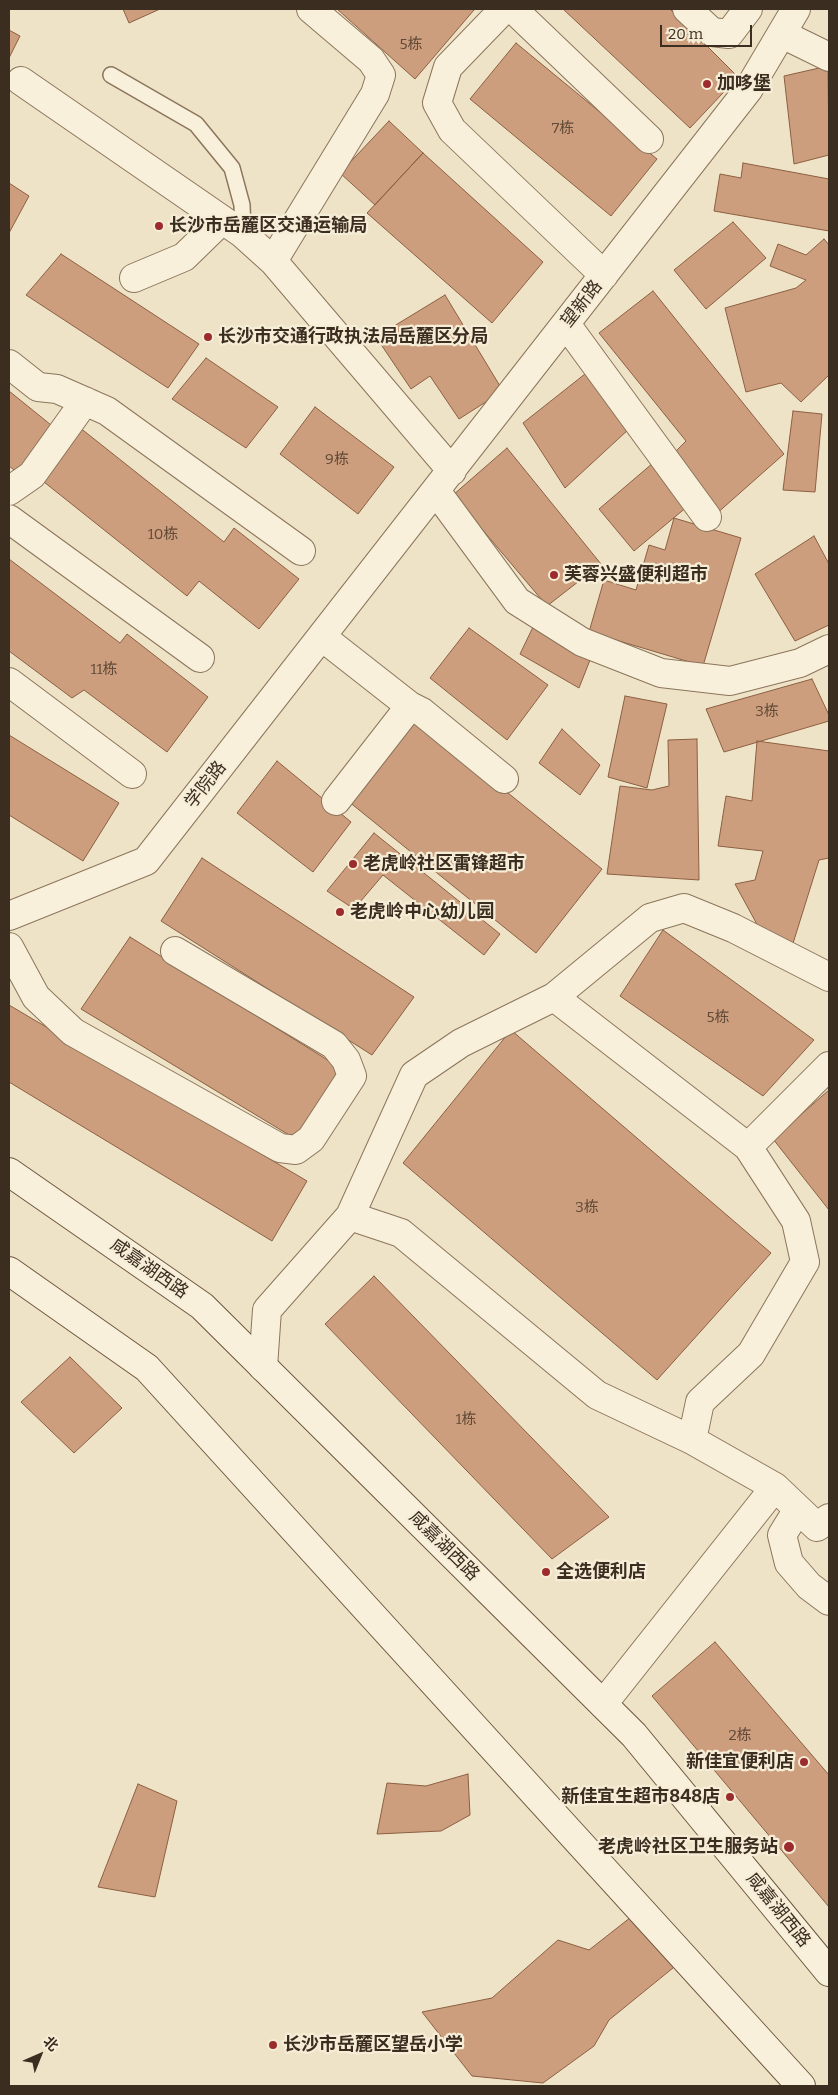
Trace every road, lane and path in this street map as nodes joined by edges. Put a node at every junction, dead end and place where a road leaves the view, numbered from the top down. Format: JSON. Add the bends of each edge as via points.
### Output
{"nodes":[{"id":1,"x":311,"y":9,"type":"edge"},
{"id":2,"x":504,"y":9,"type":"edge"},
{"id":3,"x":513,"y":9,"type":"edge"},
{"id":4,"x":687,"y":9,"type":"edge"},
{"id":5,"x":748,"y":9,"type":"edge"},
{"id":6,"x":796,"y":9,"type":"edge"},
{"id":7,"x":782,"y":34,"type":"junction"},
{"id":8,"x":829,"y":57,"type":"edge"},
{"id":9,"x":111,"y":75,"type":"dead end"},
{"id":10,"x":21,"y":81,"type":"dead end"},
{"id":11,"x":649,"y":139,"type":"dead end"},
{"id":12,"x":232,"y":227,"type":"junction"},
{"id":13,"x":273,"y":261,"type":"junction"},
{"id":14,"x":604,"y":275,"type":"junction"},
{"id":15,"x":134,"y":278,"type":"dead end"},
{"id":16,"x":566,"y":324,"type":"junction"},
{"id":17,"x":9,"y":364,"type":"edge"},
{"id":18,"x":85,"y":401,"type":"junction"},
{"id":19,"x":444,"y":481,"type":"junction"},
{"id":20,"x":9,"y":491,"type":"edge"},
{"id":21,"x":707,"y":517,"type":"dead end"},
{"id":22,"x":9,"y":519,"type":"edge"},
{"id":23,"x":301,"y":552,"type":"dead end"},
{"id":24,"x":357,"y":592,"type":"joint"},
{"id":25,"x":322,"y":637,"type":"junction"},
{"id":26,"x":829,"y":649,"type":"edge"},
{"id":27,"x":200,"y":658,"type":"dead end"},
{"id":28,"x":9,"y":682,"type":"edge"},
{"id":29,"x":410,"y":706,"type":"junction"},
{"id":30,"x":132,"y":774,"type":"dead end"},
{"id":31,"x":504,"y":779,"type":"dead end"},
{"id":32,"x":336,"y":801,"type":"dead end"},
{"id":33,"x":9,"y":916,"type":"edge"},
{"id":34,"x":9,"y":947,"type":"edge"},
{"id":35,"x":175,"y":951,"type":"dead end"},
{"id":36,"x":829,"y":977,"type":"edge"},
{"id":37,"x":554,"y":997,"type":"junction"},
{"id":38,"x":829,"y":1066,"type":"edge"},
{"id":39,"x":748,"y":1147,"type":"junction"},
{"id":40,"x":9,"y":1172,"type":"edge"},
{"id":41,"x":350,"y":1216,"type":"junction"},
{"id":42,"x":9,"y":1271,"type":"edge"},
{"id":43,"x":263,"y":1367,"type":"junction"},
{"id":44,"x":692,"y":1440,"type":"junction"},
{"id":45,"x":775,"y":1487,"type":"junction"},
{"id":46,"x":798,"y":1509,"type":"junction"},
{"id":47,"x":829,"y":1518,"type":"edge"},
{"id":48,"x":829,"y":1601,"type":"edge"},
{"id":49,"x":603,"y":1704,"type":"junction"},
{"id":50,"x":829,"y":1972,"type":"edge"},
{"id":51,"x":800,"y":2086,"type":"edge"}],
"edges":[{"from":1,"to":13,"type":"street","via":[[372,60],[381,75],[376,94]]},
{"from":2,"to":14,"type":"street","via":[[448,67],[437,102],[452,130]]},
{"from":3,"to":11,"type":"street"},
{"from":4,"to":5,"type":"street","via":[[712,32],[729,34]]},
{"from":6,"to":7,"type":"street","name":"望新路"},
{"from":7,"to":8,"type":"street"},
{"from":7,"to":14,"type":"street","name":"望新路","via":[[748,90]]},
{"from":9,"to":12,"type":"lane","via":[[196,124],[232,168],[242,205]]},
{"from":10,"to":12,"type":"street"},
{"from":12,"to":13,"type":"street"},
{"from":12,"to":15,"type":"street","via":[[184,257]]},
{"from":13,"to":19,"type":"street"},
{"from":14,"to":16,"type":"street","name":"望新路"},
{"from":16,"to":19,"type":"street","name":"望新路"},
{"from":16,"to":21,"type":"street"},
{"from":17,"to":18,"type":"street","via":[[38,387],[58,389]]},
{"from":18,"to":20,"type":"street","via":[[32,475]]},
{"from":18,"to":23,"type":"street","via":[[107,411]]},
{"from":19,"to":24,"type":"street","name":"望新路"},
{"from":19,"to":26,"type":"street","via":[[517,601],[582,642],[661,674],[730,681],[800,663]]},
{"from":22,"to":27,"type":"street"},
{"from":24,"to":25,"type":"street","name":"学院路"},
{"from":25,"to":29,"type":"street"},
{"from":25,"to":33,"type":"street","name":"学院路","via":[[146,861]]},
{"from":28,"to":30,"type":"street"},
{"from":29,"to":31,"type":"street","via":[[422,712]]},
{"from":29,"to":32,"type":"street"},
{"from":34,"to":35,"type":"street","via":[[36,997],[73,1032],[280,1148],[296,1150],[311,1139],[352,1076],[346,1060],[334,1045]]},
{"from":36,"to":37,"type":"street","via":[[732,928],[684,908],[650,918]]},
{"from":37,"to":39,"type":"street"},
{"from":37,"to":41,"type":"street","via":[[461,1043],[414,1075]]},
{"from":38,"to":39,"type":"street"},
{"from":39,"to":44,"type":"street","via":[[796,1221],[805,1262],[752,1354],[700,1402]]},
{"from":40,"to":43,"type":"street","name":"咸嘉湖西路","via":[[202,1306]]},
{"from":41,"to":43,"type":"street","via":[[267,1310]]},
{"from":41,"to":44,"type":"street","via":[[401,1233],[596,1395]]},
{"from":42,"to":51,"type":"street","via":[[147,1368]]},
{"from":43,"to":49,"type":"street","name":"咸嘉湖西路"},
{"from":44,"to":45,"type":"street"},
{"from":45,"to":46,"type":"street"},
{"from":45,"to":49,"type":"street"},
{"from":46,"to":47,"type":"street","via":[[817,1527]]},
{"from":46,"to":48,"type":"street","via":[[782,1534],[789,1563],[808,1586]]},
{"from":49,"to":50,"type":"street","name":"咸嘉湖西路","via":[[634,1735]]}]}
